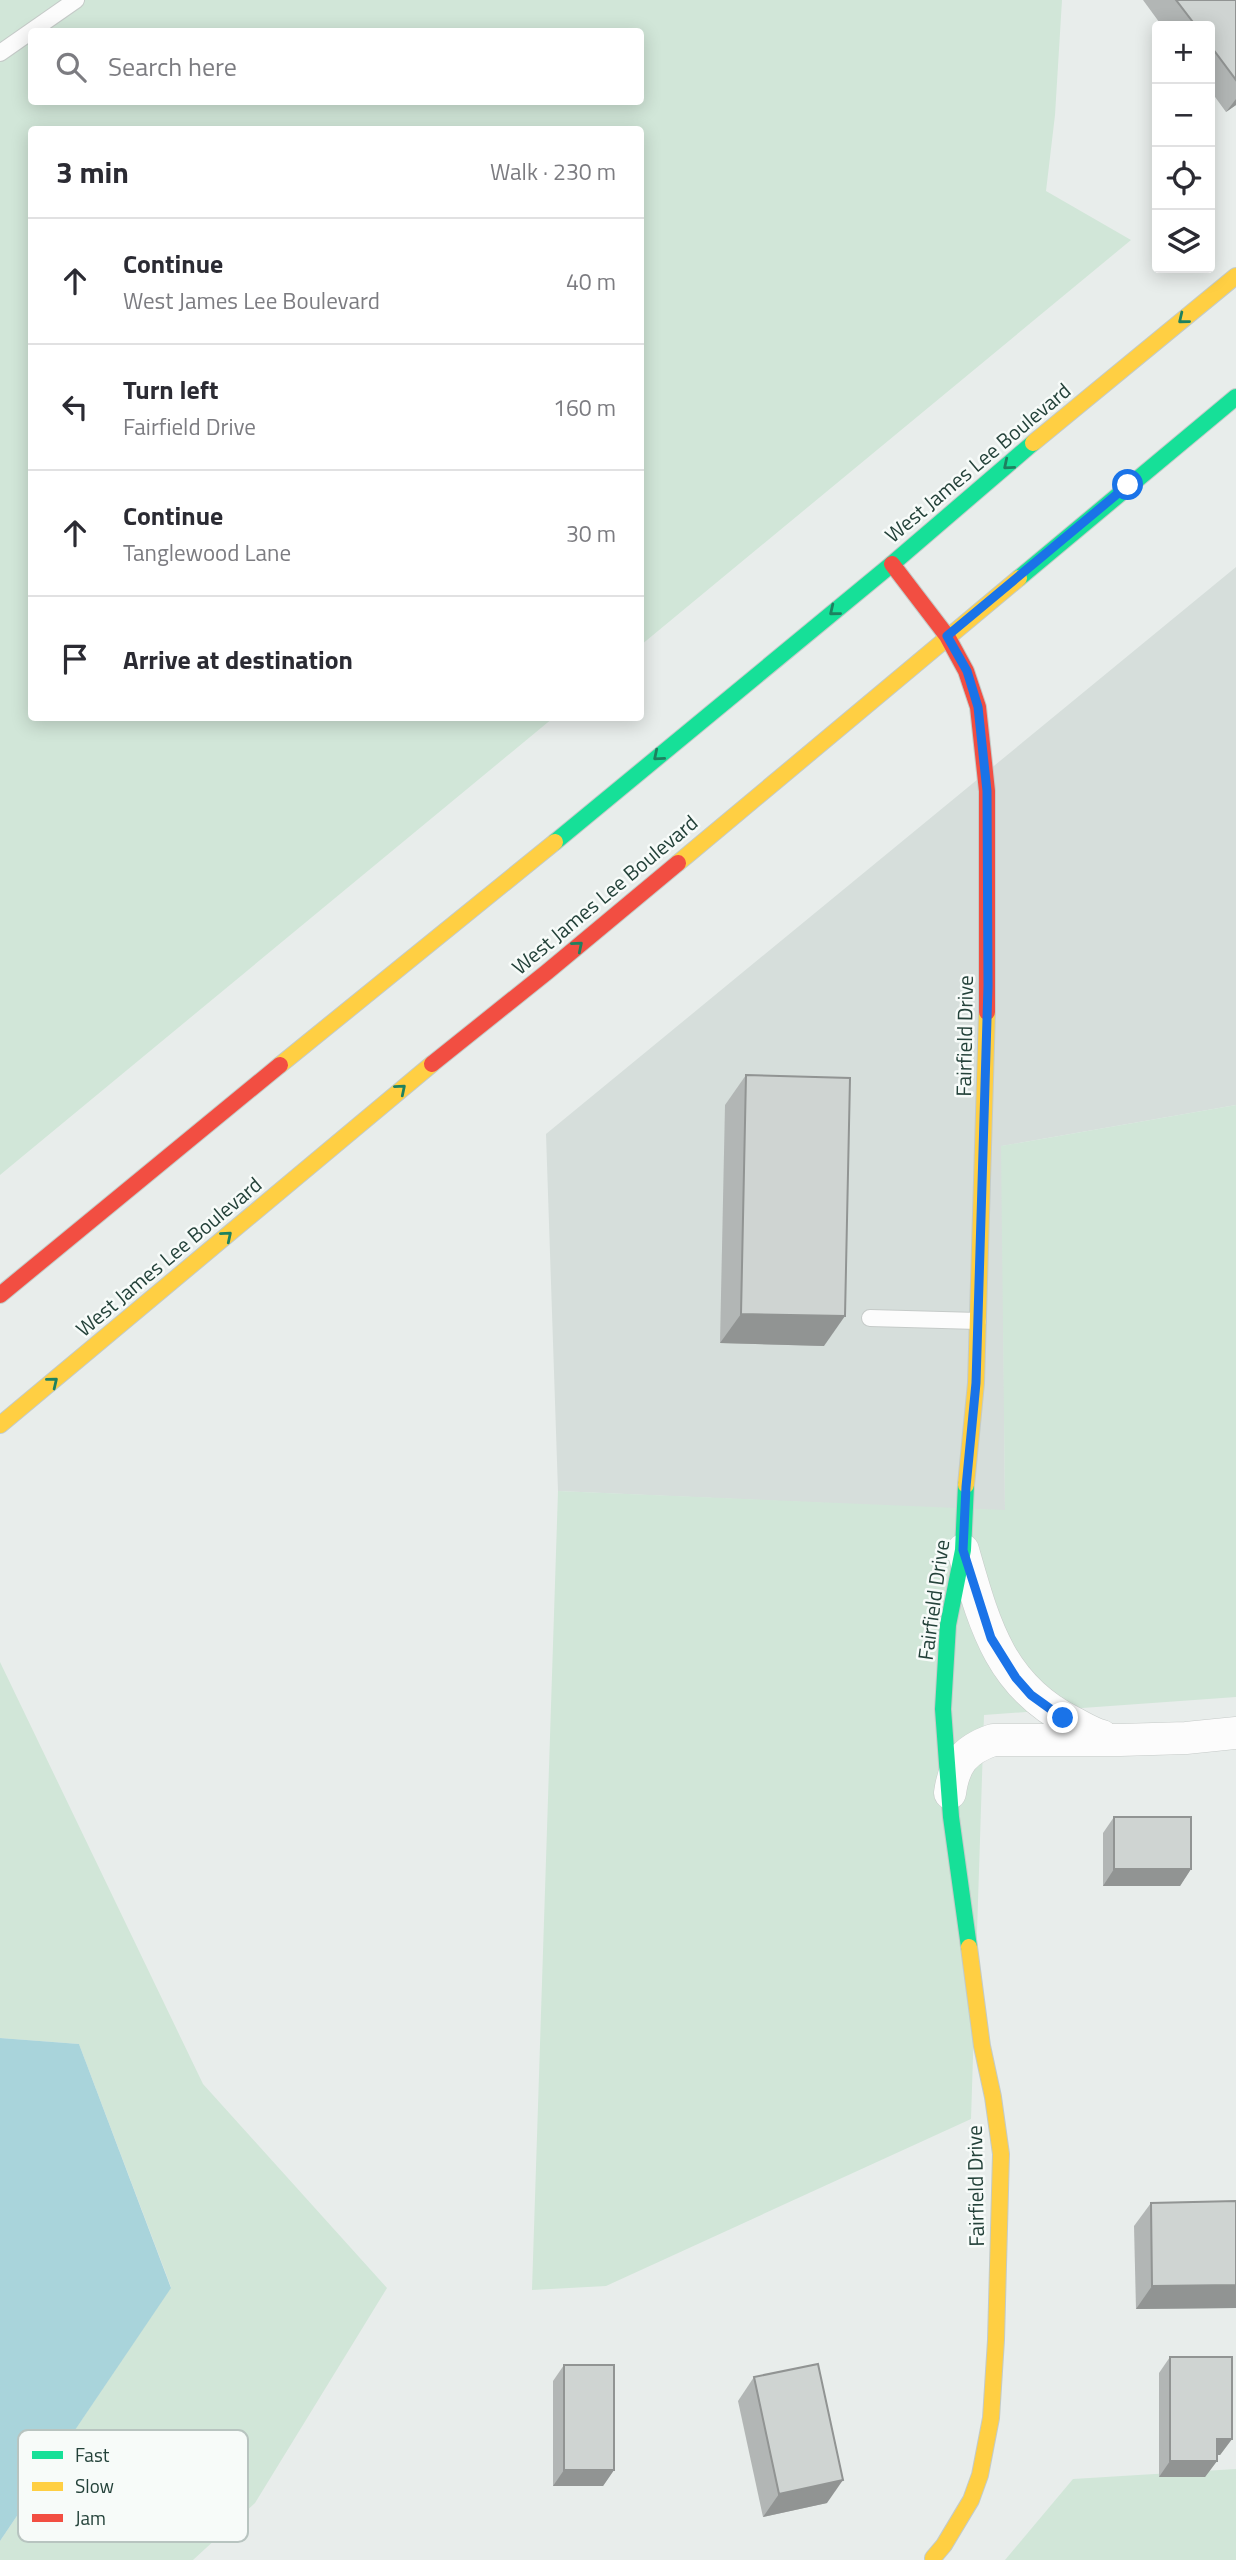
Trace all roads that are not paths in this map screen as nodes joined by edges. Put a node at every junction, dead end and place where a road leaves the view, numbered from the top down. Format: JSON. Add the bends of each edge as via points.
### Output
{"nodes":[{"id":1,"x":76,"y":0,"type":"edge"},
{"id":2,"x":36,"y":28,"type":"edge"},
{"id":3,"x":28,"y":33,"type":"edge"},
{"id":4,"x":0,"y":53,"type":"edge"},
{"id":5,"x":1236,"y":276,"type":"edge"},
{"id":6,"x":1236,"y":397,"type":"edge"},
{"id":7,"x":892,"y":564,"type":"junction"},
{"id":8,"x":947,"y":636,"type":"junction"},
{"id":9,"x":0,"y":1295,"type":"edge"},
{"id":10,"x":870,"y":1318,"type":"dead end"},
{"id":11,"x":978,"y":1321,"type":"junction"},
{"id":12,"x":0,"y":1425,"type":"edge"},
{"id":13,"x":963,"y":1550,"type":"junction"},
{"id":14,"x":1236,"y":1733,"type":"edge"},
{"id":15,"x":1120,"y":1740,"type":"junction"},
{"id":16,"x":950,"y":1795,"type":"junction"},
{"id":17,"x":933,"y":2558,"type":"edge"}],
"edges":[{"from":1,"to":2,"type":"lane"},
{"from":3,"to":4,"type":"lane"},
{"from":5,"to":7,"type":"main road","name":"West James Lee Boulevard","one_way":true},
{"from":6,"to":8,"type":"main road","name":"West James Lee Boulevard"},
{"from":7,"to":8,"type":"main road","name":"Fairfield Drive"},
{"from":7,"to":9,"type":"main road","name":"West James Lee Boulevard","one_way":true},
{"from":8,"to":11,"type":"main road","name":"Fairfield Drive","via":[[967,671],[978,707],[987,791],[988,986]]},
{"from":12,"to":8,"type":"main road","name":"West James Lee Boulevard","one_way":true},
{"from":10,"to":11,"type":"lane"},
{"from":11,"to":13,"type":"main road","name":"Fairfield Drive"},
{"from":13,"to":15,"type":"street","via":[[991,1638],[1016,1678],[1063,1718],[1094,1734]]},
{"from":13,"to":16,"type":"main road","name":"Fairfield Drive","via":[[948,1625],[943,1709]]},
{"from":14,"to":15,"type":"street"},
{"from":15,"to":16,"type":"street","via":[[993,1740],[976,1745],[953,1776]]},
{"from":16,"to":17,"type":"main road","name":"Fairfield Drive","via":[[1001,2168],[991,2418],[971,2500]]}]}
